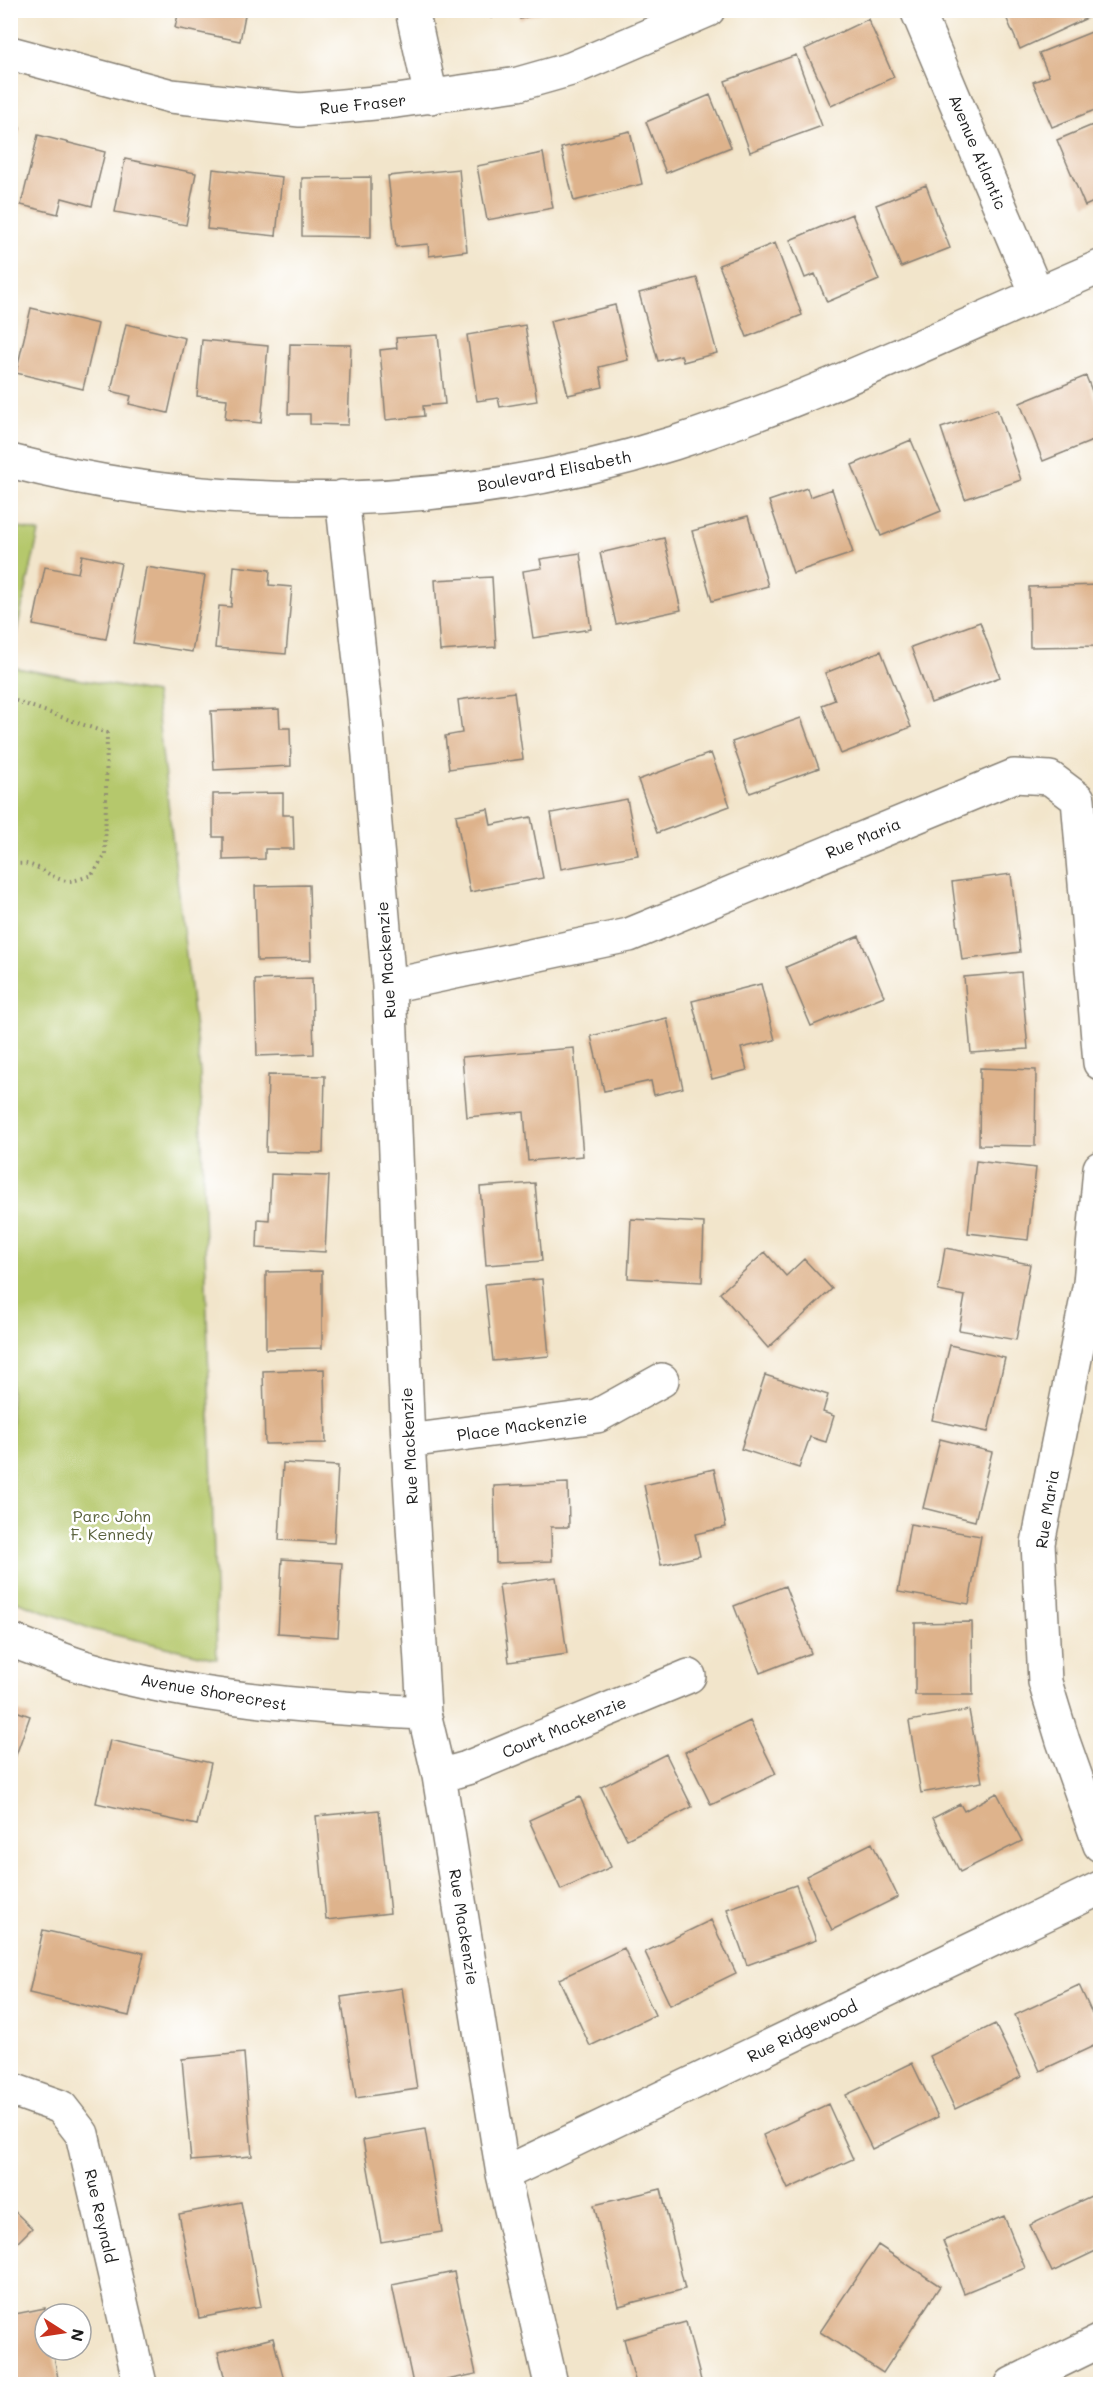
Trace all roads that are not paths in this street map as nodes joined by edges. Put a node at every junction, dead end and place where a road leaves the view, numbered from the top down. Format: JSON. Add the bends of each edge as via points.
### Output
{"nodes":[{"id":1,"x":412,"y":10,"type":"edge"},
{"id":2,"x":708,"y":10,"type":"edge"},
{"id":3,"x":917,"y":10,"type":"edge"},
{"id":4,"x":10,"y":53,"type":"edge"},
{"id":5,"x":430,"y":97,"type":"junction"},
{"id":6,"x":1101,"y":267,"type":"edge"},
{"id":7,"x":1037,"y":294,"type":"junction"},
{"id":8,"x":10,"y":461,"type":"edge"},
{"id":9,"x":342,"y":497,"type":"junction"},
{"id":10,"x":389,"y":986,"type":"junction"},
{"id":11,"x":1101,"y":1063,"type":"edge"},
{"id":12,"x":1101,"y":1168,"type":"edge"},
{"id":13,"x":662,"y":1380,"type":"dead end"},
{"id":14,"x":408,"y":1441,"type":"junction"},
{"id":15,"x":10,"y":1640,"type":"edge"},
{"id":16,"x":689,"y":1676,"type":"dead end"},
{"id":17,"x":424,"y":1713,"type":"junction"},
{"id":18,"x":439,"y":1776,"type":"junction"},
{"id":19,"x":1101,"y":1845,"type":"edge"},
{"id":20,"x":1101,"y":1888,"type":"edge"},
{"id":21,"x":10,"y":2089,"type":"edge"},
{"id":22,"x":503,"y":2174,"type":"junction"},
{"id":23,"x":1101,"y":2341,"type":"edge"},
{"id":24,"x":140,"y":2385,"type":"edge"},
{"id":25,"x":551,"y":2385,"type":"edge"},
{"id":26,"x":1012,"y":2385,"type":"edge"}],
"edges":[{"from":1,"to":5,"type":"street"},
{"from":2,"to":5,"type":"street","name":"Rue Fraser","via":[[571,69],[518,84]]},
{"from":3,"to":7,"type":"street","name":"Avenue Atlantic"},
{"from":4,"to":5,"type":"street","name":"Rue Fraser","via":[[171,96],[288,109]]},
{"from":6,"to":7,"type":"street","name":"Boulevard Elisabeth"},
{"from":7,"to":9,"type":"street","name":"Boulevard Elisabeth","via":[[777,406],[639,453],[488,485]]},
{"from":8,"to":9,"type":"street","name":"Boulevard Elisabeth","via":[[117,484],[185,492]]},
{"from":9,"to":10,"type":"street","name":"Rue Mackenzie"},
{"from":10,"to":11,"type":"street","name":"Rue Maria","via":[[629,935],[1014,776],[1050,778],[1078,799]]},
{"from":10,"to":14,"type":"street","name":"Rue Mackenzie"},
{"from":12,"to":19,"type":"street","name":"Rue Maria","via":[[1090,1283],[1038,1544],[1045,1682]]},
{"from":13,"to":14,"type":"street","name":"Place Mackenzie","via":[[597,1416]]},
{"from":14,"to":17,"type":"street","name":"Rue Mackenzie"},
{"from":15,"to":17,"type":"street","name":"Avenue Shorecrest","via":[[84,1667],[221,1695],[311,1708]]},
{"from":16,"to":18,"type":"street","name":"Court Mackenzie"},
{"from":17,"to":18,"type":"street","name":"Rue Mackenzie"},
{"from":18,"to":22,"type":"street","name":"Rue Mackenzie"},
{"from":20,"to":22,"type":"street","name":"Rue Ridgewood"},
{"from":21,"to":24,"type":"street","name":"Rue Reynald","via":[[61,2107],[82,2134]]},
{"from":22,"to":25,"type":"street","name":"Rue Mackenzie"},
{"from":23,"to":26,"type":"street"}]}
